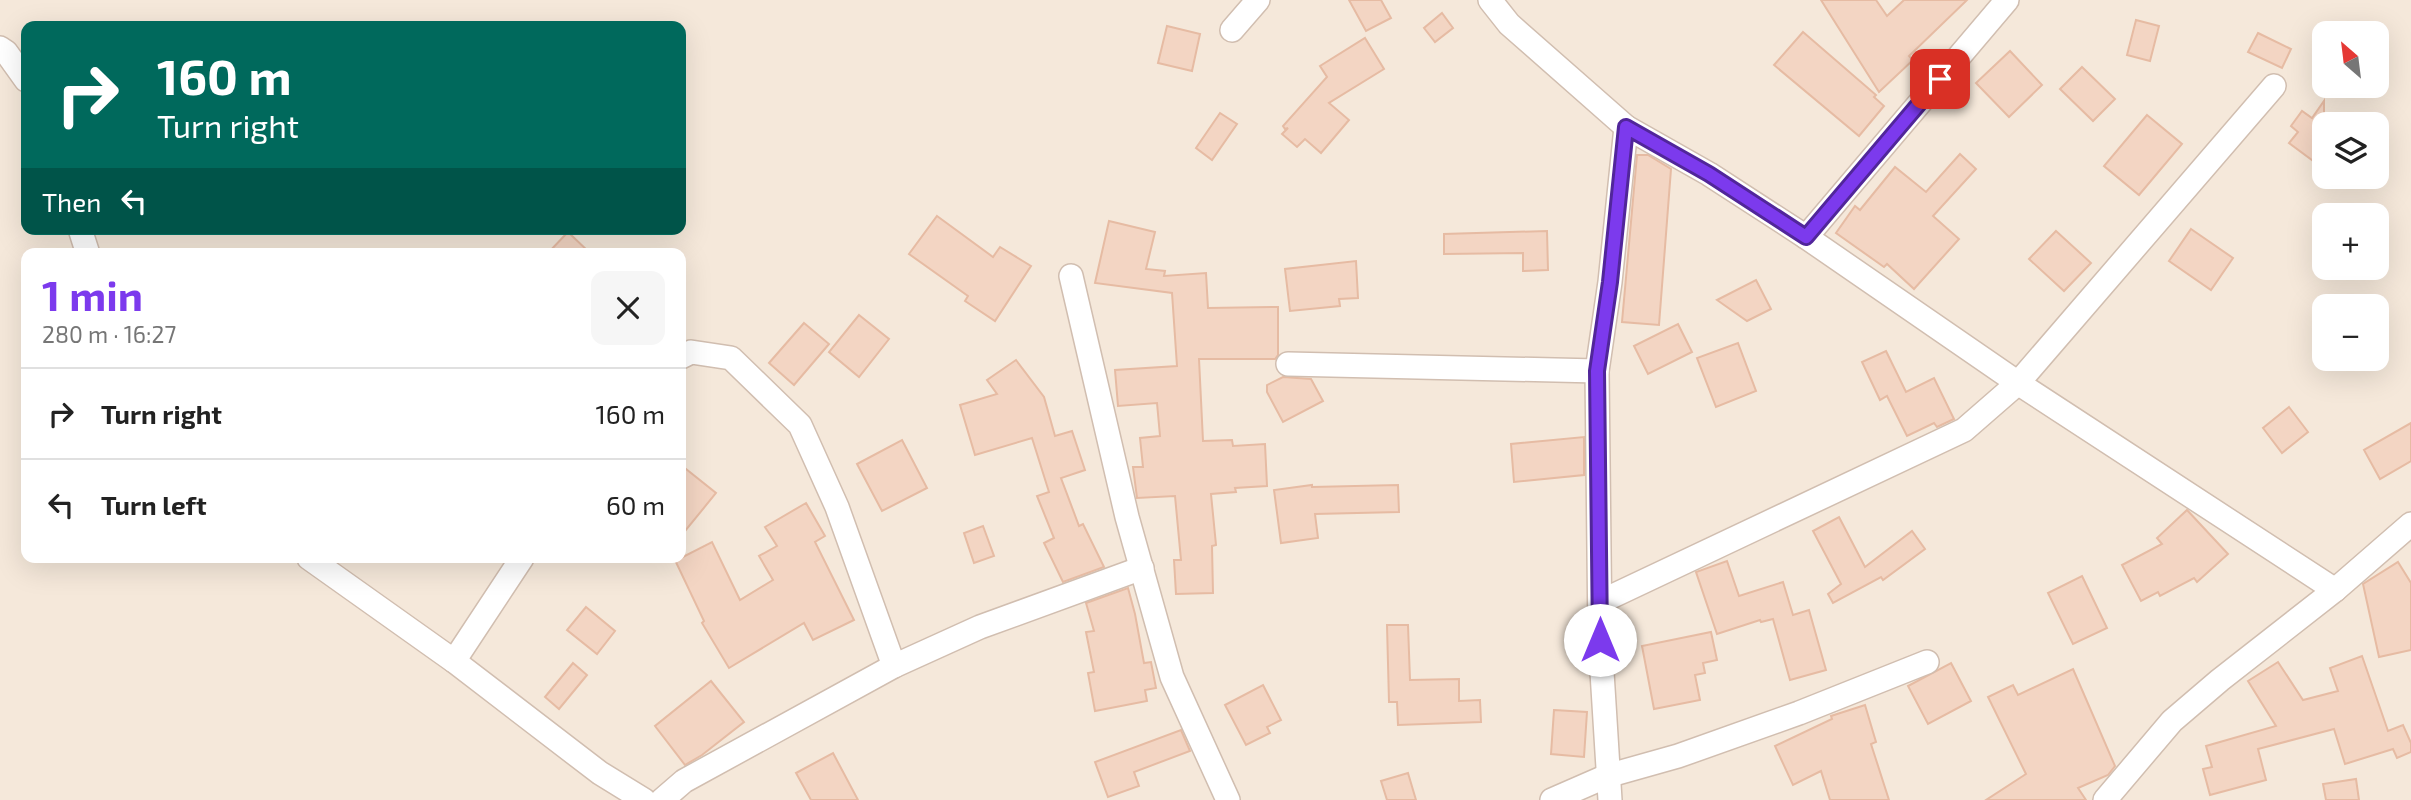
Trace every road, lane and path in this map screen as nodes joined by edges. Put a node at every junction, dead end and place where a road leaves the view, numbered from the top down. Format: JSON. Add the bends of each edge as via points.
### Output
{"nodes":[{"id":1,"x":1258,"y":0,"type":"edge"},
{"id":2,"x":1490,"y":0,"type":"edge"},
{"id":3,"x":2007,"y":0,"type":"edge"},
{"id":4,"x":1232,"y":30,"type":"dead end"},
{"id":5,"x":0,"y":48,"type":"edge"},
{"id":6,"x":21,"y":73,"type":"edge"},
{"id":7,"x":2274,"y":86,"type":"dead end"},
{"id":8,"x":1626,"y":127,"type":"junction"},
{"id":9,"x":1806,"y":237,"type":"junction"},
{"id":10,"x":1071,"y":276,"type":"dead end"},
{"id":11,"x":686,"y":355,"type":"edge"},
{"id":12,"x":1288,"y":364,"type":"dead end"},
{"id":13,"x":1597,"y":371,"type":"junction"},
{"id":14,"x":2018,"y":383,"type":"junction"},
{"id":15,"x":2411,"y":524,"type":"edge"},
{"id":16,"x":316,"y":563,"type":"edge"},
{"id":17,"x":520,"y":563,"type":"edge"},
{"id":18,"x":1142,"y":568,"type":"junction"},
{"id":19,"x":2335,"y":590,"type":"junction"},
{"id":20,"x":1601,"y":602,"type":"junction"},
{"id":21,"x":454,"y":660,"type":"junction"},
{"id":22,"x":1927,"y":662,"type":"dead end"},
{"id":23,"x":894,"y":666,"type":"junction"},
{"id":24,"x":1607,"y":776,"type":"junction"},
{"id":25,"x":644,"y":800,"type":"edge"},
{"id":26,"x":662,"y":800,"type":"edge"},
{"id":27,"x":1228,"y":800,"type":"edge"},
{"id":28,"x":1552,"y":800,"type":"edge"},
{"id":29,"x":1610,"y":800,"type":"edge"},
{"id":30,"x":2105,"y":800,"type":"edge"}],
"edges":[{"from":1,"to":4,"type":"street"},
{"from":2,"to":8,"type":"street","via":[[1509,24]]},
{"from":3,"to":9,"type":"street"},
{"from":5,"to":6,"type":"street"},
{"from":7,"to":14,"type":"street"},
{"from":8,"to":9,"type":"street"},
{"from":8,"to":13,"type":"street"},
{"from":9,"to":14,"type":"street"},
{"from":10,"to":18,"type":"street"},
{"from":11,"to":23,"type":"street","via":[[731,358],[800,425],[837,507]]},
{"from":12,"to":13,"type":"street"},
{"from":13,"to":20,"type":"street"},
{"from":14,"to":19,"type":"street"},
{"from":14,"to":20,"type":"street","via":[[1964,430]]},
{"from":15,"to":19,"type":"street"},
{"from":16,"to":21,"type":"street"},
{"from":17,"to":21,"type":"street"},
{"from":18,"to":23,"type":"street","via":[[980,627]]},
{"from":18,"to":27,"type":"street","via":[[1172,677]]},
{"from":19,"to":30,"type":"street","via":[[2172,722]]},
{"from":20,"to":24,"type":"street"},
{"from":21,"to":25,"type":"street","via":[[600,773]]},
{"from":22,"to":24,"type":"street","via":[[1690,752]]},
{"from":23,"to":26,"type":"street","via":[[684,781]]},
{"from":24,"to":28,"type":"street"},
{"from":24,"to":29,"type":"street"}]}
